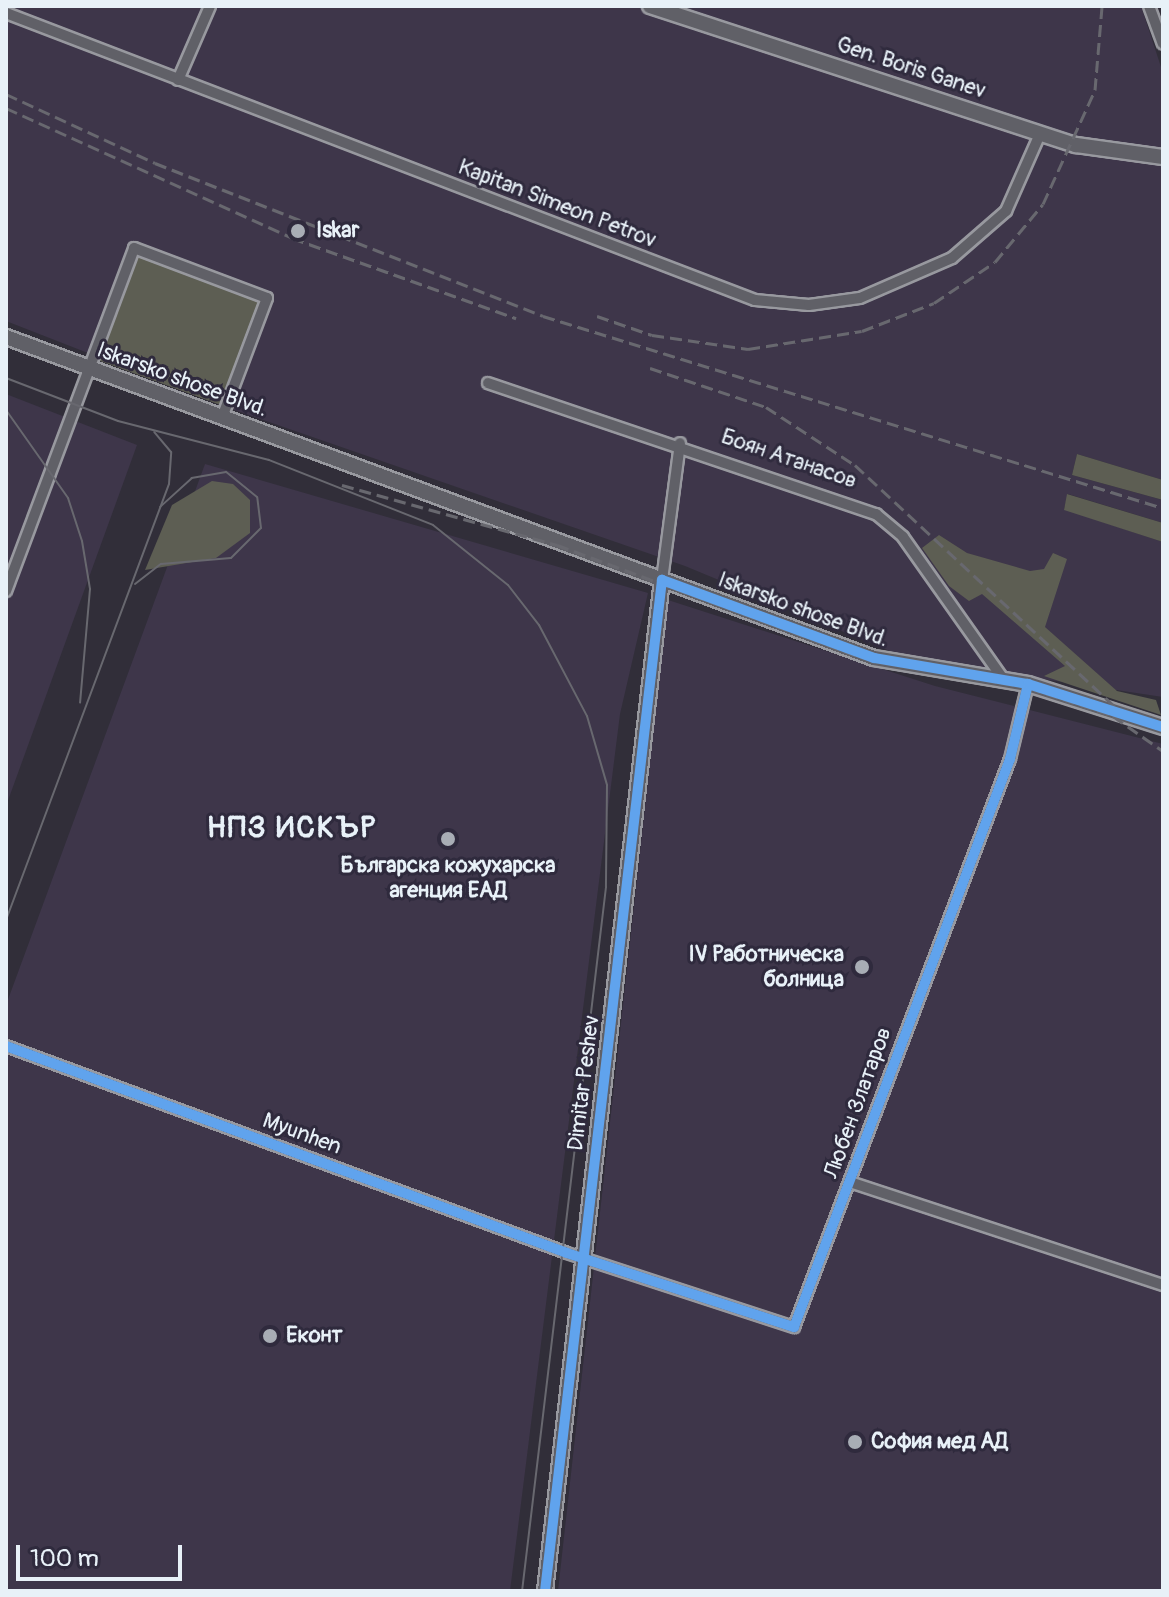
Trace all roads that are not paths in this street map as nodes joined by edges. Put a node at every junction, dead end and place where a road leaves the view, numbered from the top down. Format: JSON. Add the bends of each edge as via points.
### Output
{"nodes":[{"id":1,"x":210,"y":6,"type":"edge"},
{"id":2,"x":650,"y":6,"type":"edge"},
{"id":3,"x":1149,"y":6,"type":"edge"},
{"id":4,"x":6,"y":13,"type":"edge"},
{"id":5,"x":1163,"y":44,"type":"edge"},
{"id":6,"x":178,"y":80,"type":"junction"},
{"id":7,"x":1040,"y":134,"type":"junction"},
{"id":8,"x":1163,"y":157,"type":"edge"},
{"id":9,"x":6,"y":337,"type":"edge"},
{"id":10,"x":88,"y":369,"type":"junction"},
{"id":11,"x":488,"y":383,"type":"dead end"},
{"id":12,"x":222,"y":418,"type":"junction"},
{"id":13,"x":680,"y":443,"type":"junction"},
{"id":14,"x":662,"y":580,"type":"junction"},
{"id":15,"x":6,"y":591,"type":"edge"},
{"id":16,"x":1003,"y":679,"type":"junction"},
{"id":17,"x":1028,"y":684,"type":"junction"},
{"id":18,"x":1163,"y":727,"type":"edge"},
{"id":19,"x":6,"y":1046,"type":"edge"},
{"id":20,"x":850,"y":1182,"type":"junction"},
{"id":21,"x":583,"y":1259,"type":"junction"},
{"id":22,"x":1163,"y":1285,"type":"edge"},
{"id":23,"x":545,"y":1591,"type":"edge"}],
"edges":[{"from":1,"to":6,"type":"street"},
{"from":2,"to":7,"type":"main road","name":"Gen. Boris Ganev"},
{"from":3,"to":5,"type":"street"},
{"from":4,"to":6,"type":"street","name":"Kapitan Simeon Petrov"},
{"from":6,"to":7,"type":"street","name":"Kapitan Simeon Petrov","via":[[706,283],[755,300],[809,305],[906,284],[986,234],[1011,201]]},
{"from":7,"to":8,"type":"main road","name":"Gen. Boris Ganev"},
{"from":9,"to":10,"type":"main road","name":"Iskarsko shose Blvd."},
{"from":10,"to":12,"type":"main road","name":"Iskarsko shose Blvd."},
{"from":10,"to":12,"type":"street","via":[[134,248],[267,298]]},
{"from":10,"to":15,"type":"street"},
{"from":11,"to":13,"type":"street","name":"Боян Атанасов"},
{"from":12,"to":14,"type":"main road","name":"Iskarsko shose Blvd."},
{"from":13,"to":14,"type":"street","name":"Dimitar Peshev"},
{"from":13,"to":16,"type":"street","name":"Боян Атанасов","via":[[831,493],[887,521]]},
{"from":14,"to":16,"type":"main road","name":"Iskarsko shose Blvd.","via":[[874,658]]},
{"from":14,"to":21,"type":"main road","name":"Dimitar Peshev"},
{"from":16,"to":17,"type":"main road","name":"Iskarsko shose Blvd."},
{"from":17,"to":18,"type":"main road","name":"Iskarsko shose Blvd."},
{"from":17,"to":20,"type":"street","name":"Любен Златаров","via":[[1010,759]]},
{"from":19,"to":21,"type":"street","name":"Myunhen"},
{"from":20,"to":21,"type":"street","name":"Любен Златаров","via":[[794,1327]]},
{"from":20,"to":22,"type":"street"},
{"from":21,"to":23,"type":"main road","name":"Dimitar Peshev"}]}
